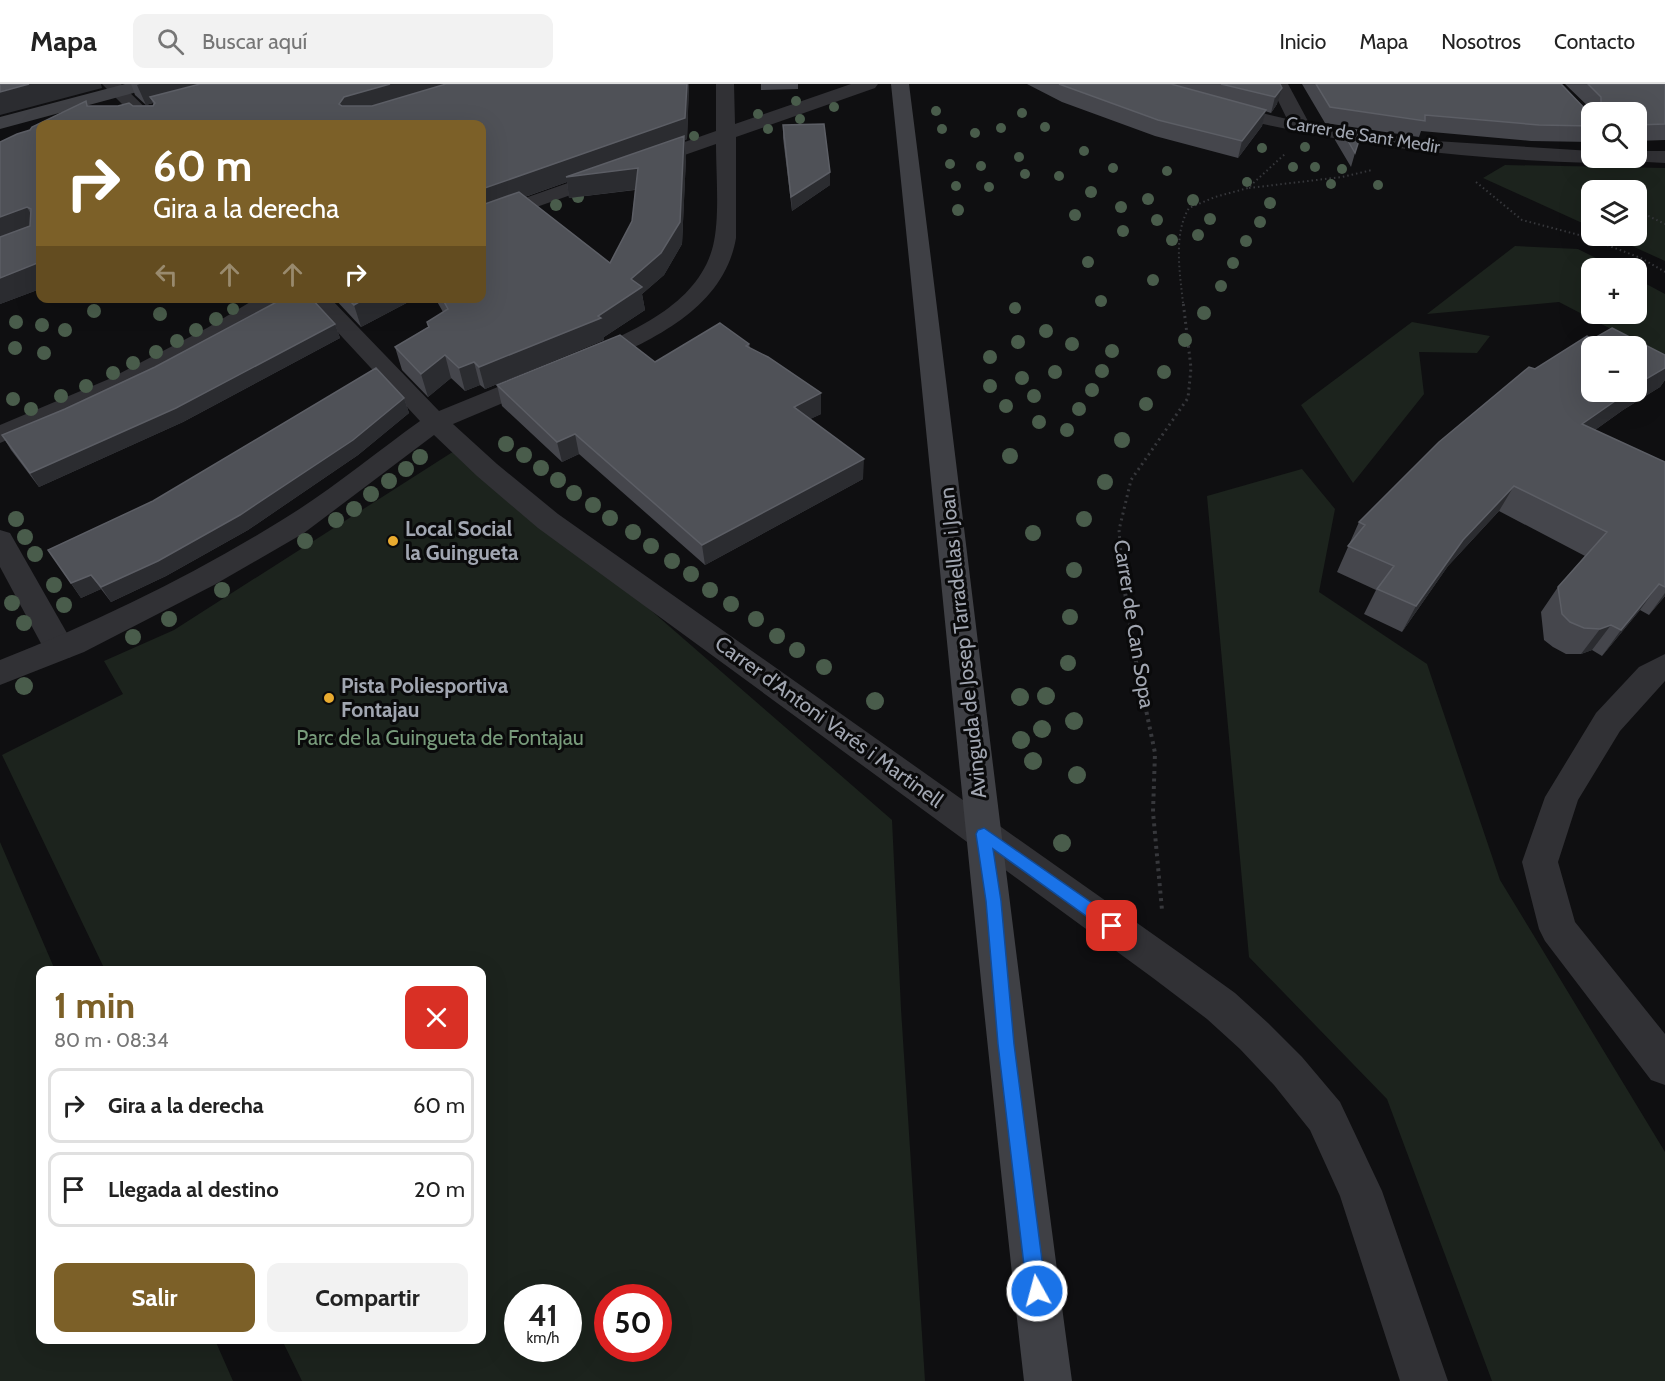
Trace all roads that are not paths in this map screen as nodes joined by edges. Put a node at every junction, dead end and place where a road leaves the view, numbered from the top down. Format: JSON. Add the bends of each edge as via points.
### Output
{"nodes":[{"id":1,"x":146,"y":84,"type":"edge"},
{"id":2,"x":725,"y":84,"type":"edge"},
{"id":3,"x":869,"y":84,"type":"edge"},
{"id":4,"x":900,"y":84,"type":"edge"},
{"id":5,"x":1139,"y":84,"type":"edge"},
{"id":6,"x":1280,"y":84,"type":"edge"},
{"id":7,"x":115,"y":88,"type":"edge"},
{"id":8,"x":151,"y":116,"type":"edge"},
{"id":9,"x":127,"y":120,"type":"edge"},
{"id":10,"x":0,"y":123,"type":"edge"},
{"id":11,"x":1301,"y":127,"type":"junction"},
{"id":12,"x":726,"y":134,"type":"junction"},
{"id":13,"x":1581,"y":157,"type":"edge"},
{"id":14,"x":1647,"y":157,"type":"edge"},
{"id":15,"x":1665,"y":157,"type":"edge"},
{"id":16,"x":486,"y":219,"type":"edge"},
{"id":17,"x":265,"y":303,"type":"edge"},
{"id":18,"x":322,"y":303,"type":"edge"},
{"id":19,"x":475,"y":406,"type":"junction"},
{"id":20,"x":437,"y":422,"type":"junction"},
{"id":21,"x":0,"y":435,"type":"edge"},
{"id":22,"x":462,"y":447,"type":"junction"},
{"id":23,"x":0,"y":540,"type":"edge"},
{"id":24,"x":60,"y":649,"type":"junction"},
{"id":25,"x":1665,"y":666,"type":"edge"},
{"id":26,"x":0,"y":673,"type":"edge"},
{"id":27,"x":984,"y":834,"type":"junction"},
{"id":28,"x":1665,"y":1066,"type":"edge"},
{"id":29,"x":1048,"y":1381,"type":"edge"},
{"id":30,"x":1424,"y":1381,"type":"edge"}],
"edges":[{"from":1,"to":7,"type":"main road"},
{"from":2,"to":12,"type":"street"},
{"from":3,"to":12,"type":"street"},
{"from":4,"to":27,"type":"main road","name":"Avinguda de Josep Tarradellas i Joan"},
{"from":5,"to":11,"type":"street","name":"Carrer de Sant Medir","via":[[1195,102]]},
{"from":6,"to":11,"type":"street"},
{"from":7,"to":8,"type":"street"},
{"from":7,"to":10,"type":"main road"},
{"from":8,"to":9,"type":"main road"},
{"from":11,"to":13,"type":"street","name":"Carrer de Sant Medir","via":[[1336,135],[1450,148]]},
{"from":12,"to":16,"type":"street"},
{"from":12,"to":19,"type":"street","via":[[726,238],[716,267],[692,299],[649,331],[623,344]]},
{"from":14,"to":15,"type":"street"},
{"from":17,"to":21,"type":"street","via":[[127,380]]},
{"from":18,"to":20,"type":"street","name":"Carrer d'Antoni Varés i Martinell"},
{"from":19,"to":20,"type":"street"},
{"from":19,"to":22,"type":"street","via":[[461,423]]},
{"from":20,"to":22,"type":"street","name":"Carrer d'Antoni Varés i Martinell"},
{"from":20,"to":24,"type":"street","via":[[294,526],[139,612]]},
{"from":22,"to":27,"type":"street","name":"Carrer d'Antoni Varés i Martinell","via":[[548,521]]},
{"from":23,"to":24,"type":"street"},
{"from":24,"to":26,"type":"street"},
{"from":25,"to":28,"type":"street","via":[[1650,675],[1608,722],[1562,797],[1540,862],[1558,929]]},
{"from":27,"to":29,"type":"main road","name":"Avinguda de Josep Tarradellas i Joan"},
{"from":27,"to":30,"type":"street","name":"Carrer d'Antoni Varés i Martinell","via":[[1221,1006],[1288,1071],[1325,1116],[1360,1191]]}]}
